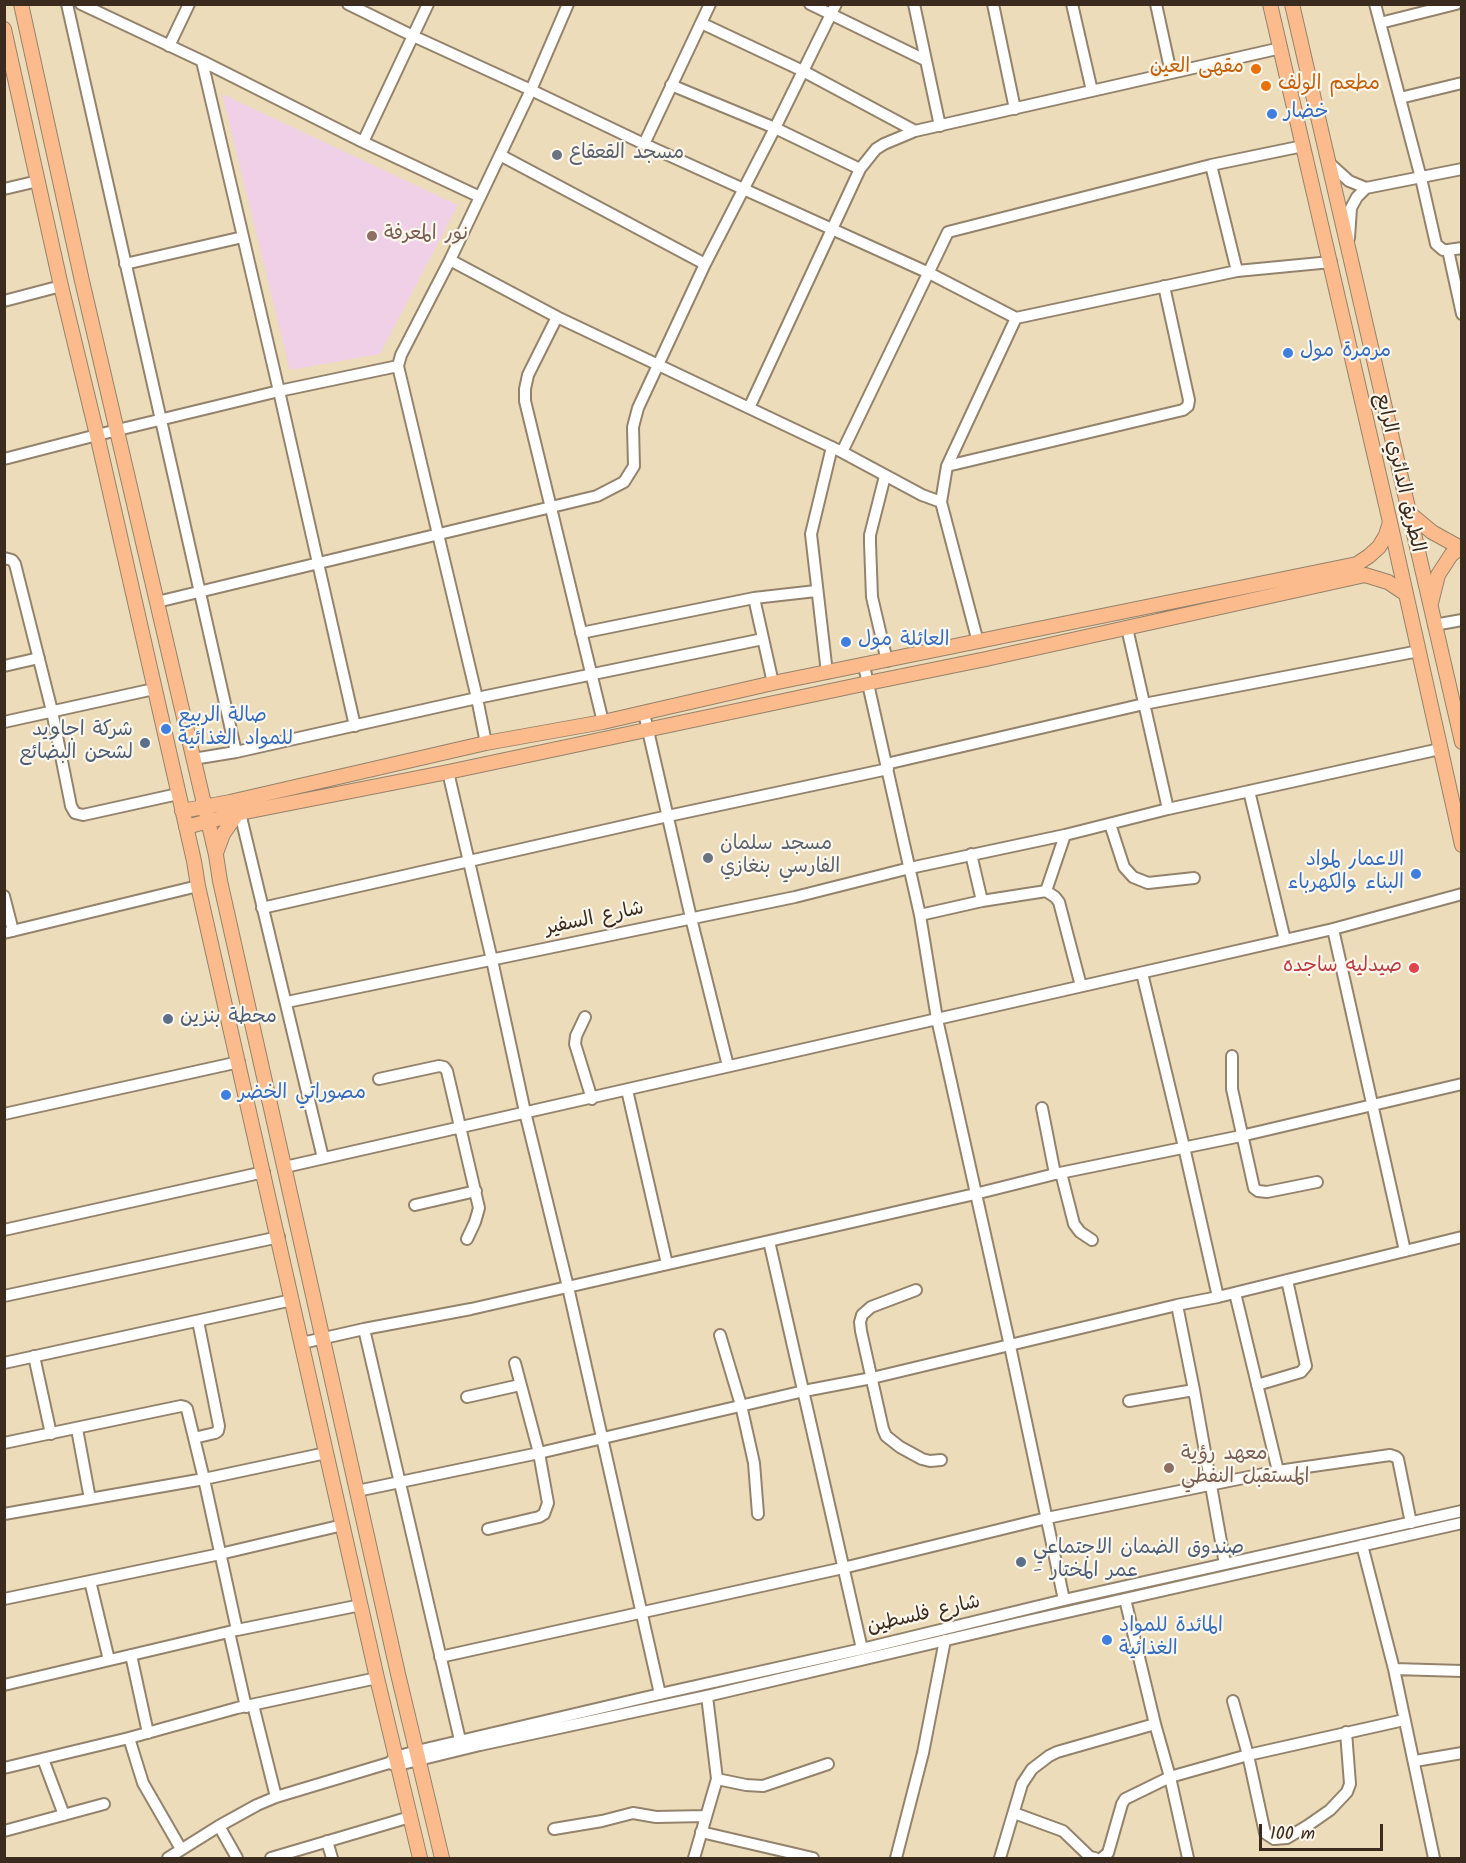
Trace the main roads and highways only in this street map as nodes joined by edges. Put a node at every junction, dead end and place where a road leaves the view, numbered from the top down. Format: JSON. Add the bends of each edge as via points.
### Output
{"nodes":[{"id":1,"x":21,"y":4,"type":"edge"},
{"id":2,"x":1270,"y":4,"type":"edge"},
{"id":3,"x":1292,"y":4,"type":"edge"},
{"id":4,"x":4,"y":29,"type":"edge"},
{"id":5,"x":1315,"y":103,"type":"junction"},
{"id":6,"x":1294,"y":107,"type":"junction"},
{"id":7,"x":1304,"y":150,"type":"junction"},
{"id":8,"x":1327,"y":156,"type":"junction"},
{"id":9,"x":1409,"y":513,"type":"junction"},
{"id":10,"x":1390,"y":522,"type":"junction"},
{"id":11,"x":1460,"y":547,"type":"edge"},
{"id":12,"x":1406,"y":594,"type":"junction"},
{"id":13,"x":1431,"y":610,"type":"junction"},
{"id":14,"x":731,"y":693,"type":"junction"},
{"id":15,"x":735,"y":711,"type":"junction"},
{"id":16,"x":1461,"y":742,"type":"edge"},
{"id":17,"x":366,"y":770,"type":"junction"},
{"id":18,"x":199,"y":785,"type":"junction"},
{"id":19,"x":370,"y":788,"type":"junction"},
{"id":20,"x":204,"y":806,"type":"junction"},
{"id":21,"x":236,"y":810,"type":"junction"},
{"id":22,"x":182,"y":811,"type":"junction"},
{"id":23,"x":208,"y":822,"type":"junction"},
{"id":24,"x":186,"y":827,"type":"junction"},
{"id":25,"x":1461,"y":845,"type":"edge"},
{"id":26,"x":216,"y":855,"type":"junction"},
{"id":27,"x":420,"y":1858,"type":"edge"},
{"id":28,"x":442,"y":1858,"type":"edge"}],
"edges":[{"from":1,"to":18,"type":"main road"},
{"from":2,"to":6,"type":"main road","name":"الطريق الدائري الرابع"},
{"from":3,"to":5,"type":"main road","name":"الطريق الدائري الرابع"},
{"from":4,"to":22,"type":"main road"},
{"from":5,"to":6,"type":"main road","via":[[1306,109]]},
{"from":5,"to":8,"type":"main road","name":"الطريق الدائري الرابع"},
{"from":6,"to":7,"type":"main road","name":"الطريق الدائري الرابع"},
{"from":7,"to":8,"type":"main road","via":[[1314,148]]},
{"from":7,"to":10,"type":"main road","name":"الطريق الدائري الرابع"},
{"from":8,"to":9,"type":"main road","name":"الطريق الدائري الرابع"},
{"from":9,"to":11,"type":"main road","via":[[1432,532]]},
{"from":9,"to":13,"type":"main road","name":"الطريق الدائري الرابع"},
{"from":10,"to":12,"type":"main road","name":"الطريق الدائري الرابع"},
{"from":10,"to":14,"type":"main road","via":[[1379,547],[1357,564]]},
{"from":11,"to":13,"type":"main road","via":[[1438,575]]},
{"from":12,"to":15,"type":"main road","via":[[1388,582],[1365,575]]},
{"from":12,"to":25,"type":"main road","name":"الطريق الدائري الرابع"},
{"from":13,"to":16,"type":"main road","name":"الطريق الدائري الرابع"},
{"from":14,"to":15,"type":"main road"},
{"from":14,"to":17,"type":"main road"},
{"from":15,"to":19,"type":"main road"},
{"from":17,"to":19,"type":"main road"},
{"from":17,"to":21,"type":"main road"},
{"from":18,"to":20,"type":"main road"},
{"from":18,"to":21,"type":"main road"},
{"from":19,"to":21,"type":"main road"},
{"from":20,"to":21,"type":"main road"},
{"from":20,"to":22,"type":"main road"},
{"from":20,"to":23,"type":"main road"},
{"from":21,"to":23,"type":"main road"},
{"from":21,"to":26,"type":"main road"},
{"from":22,"to":24,"type":"main road"},
{"from":23,"to":24,"type":"main road"},
{"from":23,"to":26,"type":"main road"},
{"from":24,"to":27,"type":"main road","via":[[394,1762]]},
{"from":26,"to":28,"type":"main road"}]}
